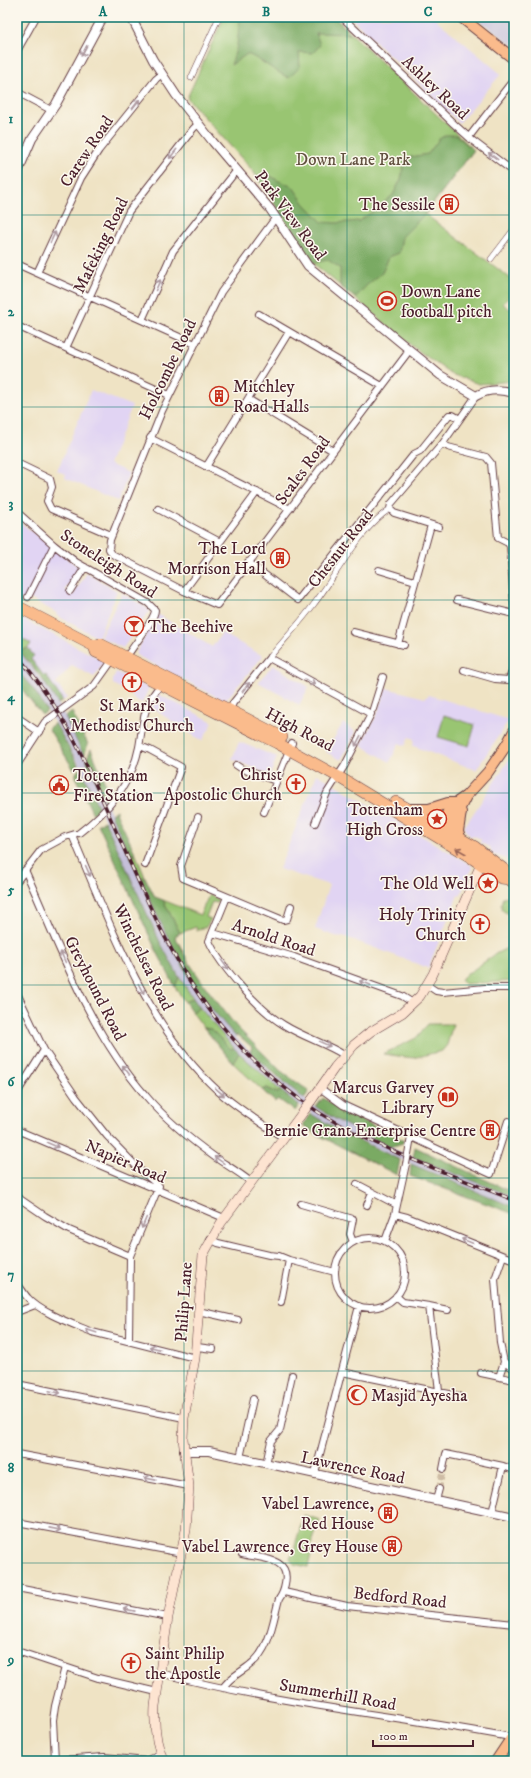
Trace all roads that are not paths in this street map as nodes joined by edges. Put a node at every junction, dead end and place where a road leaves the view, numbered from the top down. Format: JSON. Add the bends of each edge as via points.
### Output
{"nodes":[{"id":1,"x":36,"y":17,"type":"edge"},
{"id":2,"x":102,"y":17,"type":"edge"},
{"id":3,"x":131,"y":17,"type":"edge"},
{"id":4,"x":219,"y":17,"type":"edge"},
{"id":5,"x":342,"y":17,"type":"edge"},
{"id":6,"x":461,"y":17,"type":"edge"},
{"id":7,"x":17,"y":52,"type":"edge"},
{"id":8,"x":514,"y":59,"type":"edge"},
{"id":9,"x":162,"y":74,"type":"junction"},
{"id":10,"x":191,"y":78,"type":"dead end"},
{"id":11,"x":514,"y":79,"type":"edge"},
{"id":12,"x":17,"y":92,"type":"edge"},
{"id":13,"x":51,"y":110,"type":"junction"},
{"id":14,"x":198,"y":124,"type":"junction"},
{"id":15,"x":468,"y":137,"type":"junction"},
{"id":16,"x":237,"y":170,"type":"junction"},
{"id":17,"x":514,"y":172,"type":"edge"},
{"id":18,"x":17,"y":174,"type":"edge"},
{"id":19,"x":276,"y":217,"type":"junction"},
{"id":20,"x":514,"y":229,"type":"edge"},
{"id":21,"x":491,"y":259,"type":"dead end"},
{"id":22,"x":17,"y":264,"type":"edge"},
{"id":23,"x":37,"y":273,"type":"junction"},
{"id":24,"x":90,"y":296,"type":"junction"},
{"id":25,"x":259,"y":314,"type":"dead end"},
{"id":26,"x":142,"y":320,"type":"junction"},
{"id":27,"x":17,"y":326,"type":"edge"},
{"id":28,"x":289,"y":332,"type":"junction"},
{"id":29,"x":195,"y":344,"type":"junction"},
{"id":30,"x":66,"y":348,"type":"junction"},
{"id":31,"x":409,"y":351,"type":"junction"},
{"id":32,"x":382,"y":386,"type":"junction"},
{"id":33,"x":514,"y":393,"type":"edge"},
{"id":34,"x":169,"y":395,"type":"junction"},
{"id":35,"x":476,"y":396,"type":"junction"},
{"id":36,"x":248,"y":399,"type":"junction"},
{"id":37,"x":460,"y":419,"type":"junction"},
{"id":38,"x":150,"y":438,"type":"junction"},
{"id":39,"x":442,"y":443,"type":"junction"},
{"id":40,"x":333,"y":451,"type":"junction"},
{"id":41,"x":17,"y":463,"type":"edge"},
{"id":42,"x":206,"y":467,"type":"junction"},
{"id":43,"x":256,"y":492,"type":"junction"},
{"id":44,"x":158,"y":509,"type":"dead end"},
{"id":45,"x":290,"y":510,"type":"junction"},
{"id":46,"x":390,"y":510,"type":"junction"},
{"id":47,"x":17,"y":512,"type":"edge"},
{"id":48,"x":431,"y":525,"type":"junction"},
{"id":49,"x":439,"y":527,"type":"dead end"},
{"id":50,"x":111,"y":535,"type":"junction"},
{"id":51,"x":220,"y":542,"type":"junction"},
{"id":52,"x":54,"y":545,"type":"junction"},
{"id":53,"x":248,"y":562,"type":"junction"},
{"id":54,"x":85,"y":567,"type":"junction"},
{"id":55,"x":379,"y":570,"type":"dead end"},
{"id":56,"x":415,"y":580,"type":"junction"},
{"id":57,"x":70,"y":591,"type":"dead end"},
{"id":58,"x":184,"y":591,"type":"junction"},
{"id":59,"x":28,"y":597,"type":"dead end"},
{"id":60,"x":457,"y":600,"type":"dead end"},
{"id":61,"x":514,"y":604,"type":"edge"},
{"id":62,"x":17,"y":606,"type":"edge"},
{"id":63,"x":514,"y":614,"type":"edge"},
{"id":64,"x":353,"y":632,"type":"dead end"},
{"id":65,"x":269,"y":658,"type":"junction"},
{"id":66,"x":120,"y":659,"type":"junction"},
{"id":67,"x":514,"y":665,"type":"edge"},
{"id":68,"x":464,"y":670,"type":"dead end"},
{"id":69,"x":383,"y":677,"type":"dead end"},
{"id":70,"x":162,"y":680,"type":"junction"},
{"id":71,"x":373,"y":683,"type":"dead end"},
{"id":72,"x":381,"y":685,"type":"junction"},
{"id":73,"x":372,"y":712,"type":"junction"},
{"id":74,"x":228,"y":714,"type":"junction"},
{"id":75,"x":17,"y":717,"type":"edge"},
{"id":76,"x":514,"y":731,"type":"edge"},
{"id":77,"x":39,"y":732,"type":"junction"},
{"id":78,"x":140,"y":746,"type":"junction"},
{"id":79,"x":291,"y":746,"type":"junction"},
{"id":80,"x":17,"y":765,"type":"edge"},
{"id":81,"x":236,"y":765,"type":"dead end"},
{"id":82,"x":339,"y":773,"type":"junction"},
{"id":83,"x":276,"y":781,"type":"junction"},
{"id":84,"x":458,"y":806,"type":"junction"},
{"id":85,"x":406,"y":809,"type":"junction"},
{"id":86,"x":264,"y":812,"type":"dead end"},
{"id":87,"x":198,"y":817,"type":"dead end"},
{"id":88,"x":315,"y":823,"type":"dead end"},
{"id":89,"x":443,"y":833,"type":"junction"},
{"id":90,"x":75,"y":834,"type":"junction"},
{"id":91,"x":460,"y":837,"type":"junction"},
{"id":92,"x":483,"y":859,"type":"junction"},
{"id":93,"x":145,"y":865,"type":"dead end"},
{"id":94,"x":25,"y":870,"type":"junction"},
{"id":95,"x":511,"y":881,"type":"edge"},
{"id":96,"x":17,"y":882,"type":"edge"},
{"id":97,"x":227,"y":897,"type":"junction"},
{"id":98,"x":291,"y":906,"type":"dead end"},
{"id":99,"x":213,"y":932,"type":"junction"},
{"id":100,"x":427,"y":985,"type":"junction"},
{"id":101,"x":514,"y":988,"type":"edge"},
{"id":102,"x":17,"y":993,"type":"edge"},
{"id":103,"x":413,"y":1003,"type":"junction"},
{"id":104,"x":44,"y":1050,"type":"junction"},
{"id":105,"x":344,"y":1055,"type":"junction"},
{"id":106,"x":320,"y":1088,"type":"junction"},
{"id":107,"x":17,"y":1093,"type":"edge"},
{"id":108,"x":514,"y":1123,"type":"edge"},
{"id":109,"x":17,"y":1130,"type":"edge"},
{"id":110,"x":411,"y":1137,"type":"junction"},
{"id":111,"x":284,"y":1138,"type":"junction"},
{"id":112,"x":140,"y":1170,"type":"junction"},
{"id":113,"x":134,"y":1180,"type":"junction"},
{"id":114,"x":251,"y":1182,"type":"junction"},
{"id":115,"x":357,"y":1184,"type":"dead end"},
{"id":116,"x":158,"y":1190,"type":"junction"},
{"id":117,"x":372,"y":1192,"type":"junction"},
{"id":118,"x":17,"y":1197,"type":"edge"},
{"id":119,"x":301,"y":1204,"type":"dead end"},
{"id":120,"x":367,"y":1205,"type":"dead end"},
{"id":121,"x":397,"y":1205,"type":"junction"},
{"id":122,"x":395,"y":1214,"type":"junction"},
{"id":123,"x":224,"y":1218,"type":"junction"},
{"id":124,"x":210,"y":1239,"type":"junction"},
{"id":125,"x":385,"y":1241,"type":"junction"},
{"id":126,"x":353,"y":1242,"type":"junction"},
{"id":127,"x":130,"y":1256,"type":"junction"},
{"id":128,"x":503,"y":1256,"type":"junction"},
{"id":129,"x":289,"y":1260,"type":"junction"},
{"id":130,"x":514,"y":1260,"type":"edge"},
{"id":131,"x":335,"y":1272,"type":"junction"},
{"id":132,"x":17,"y":1283,"type":"edge"},
{"id":133,"x":396,"y":1296,"type":"junction"},
{"id":134,"x":281,"y":1302,"type":"dead end"},
{"id":135,"x":36,"y":1305,"type":"junction"},
{"id":136,"x":359,"y":1306,"type":"junction"},
{"id":137,"x":429,"y":1306,"type":"junction"},
{"id":138,"x":448,"y":1310,"type":"dead end"},
{"id":139,"x":198,"y":1311,"type":"junction"},
{"id":140,"x":17,"y":1312,"type":"edge"},
{"id":141,"x":238,"y":1320,"type":"dead end"},
{"id":142,"x":129,"y":1342,"type":"junction"},
{"id":143,"x":197,"y":1347,"type":"junction"},
{"id":144,"x":213,"y":1349,"type":"dead end"},
{"id":145,"x":195,"y":1358,"type":"junction"},
{"id":146,"x":504,"y":1362,"type":"junction"},
{"id":147,"x":514,"y":1369,"type":"edge"},
{"id":148,"x":342,"y":1372,"type":"junction"},
{"id":149,"x":481,"y":1374,"type":"dead end"},
{"id":150,"x":292,"y":1375,"type":"dead end"},
{"id":151,"x":499,"y":1377,"type":"junction"},
{"id":152,"x":514,"y":1380,"type":"edge"},
{"id":153,"x":17,"y":1384,"type":"edge"},
{"id":154,"x":439,"y":1391,"type":"junction"},
{"id":155,"x":459,"y":1396,"type":"dead end"},
{"id":156,"x":253,"y":1399,"type":"dead end"},
{"id":157,"x":184,"y":1418,"type":"junction"},
{"id":158,"x":184,"y":1451,"type":"junction"},
{"id":159,"x":17,"y":1454,"type":"edge"},
{"id":160,"x":240,"y":1458,"type":"junction"},
{"id":161,"x":266,"y":1464,"type":"junction"},
{"id":162,"x":503,"y":1466,"type":"junction"},
{"id":163,"x":443,"y":1469,"type":"tunnel mouth"},
{"id":164,"x":514,"y":1470,"type":"edge"},
{"id":165,"x":314,"y":1474,"type":"junction"},
{"id":166,"x":189,"y":1486,"type":"junction"},
{"id":167,"x":439,"y":1489,"type":"tunnel mouth"},
{"id":168,"x":436,"y":1500,"type":"junction"},
{"id":169,"x":492,"y":1513,"type":"junction"},
{"id":170,"x":514,"y":1517,"type":"edge"},
{"id":171,"x":17,"y":1522,"type":"edge"},
{"id":172,"x":182,"y":1553,"type":"junction"},
{"id":173,"x":242,"y":1554,"type":"dead end"},
{"id":174,"x":17,"y":1588,"type":"edge"},
{"id":175,"x":284,"y":1592,"type":"junction"},
{"id":176,"x":168,"y":1617,"type":"junction"},
{"id":177,"x":514,"y":1624,"type":"edge"},
{"id":178,"x":17,"y":1651,"type":"edge"},
{"id":179,"x":65,"y":1667,"type":"junction"},
{"id":180,"x":160,"y":1673,"type":"junction"},
{"id":181,"x":223,"y":1688,"type":"junction"},
{"id":182,"x":157,"y":1692,"type":"junction"},
{"id":183,"x":513,"y":1737,"type":"edge"},
{"id":184,"x":162,"y":1758,"type":"edge"},
{"id":185,"x":104,"y":1759,"type":"edge"},
{"id":186,"x":55,"y":1760,"type":"edge"},
{"id":187,"x":46,"y":1761,"type":"edge"},
{"id":188,"x":496,"y":1761,"type":"edge"}],
"edges":[{"from":1,"to":7,"type":"street"},
{"from":2,"to":13,"type":"street","one_way":true},
{"from":3,"to":9,"type":"street","name":"Park View Road"},
{"from":4,"to":10,"type":"street"},
{"from":5,"to":15,"type":"street","name":"Ashley Road"},
{"from":6,"to":8,"type":"main road"},
{"from":9,"to":14,"type":"street","name":"Park View Road"},
{"from":23,"to":9,"type":"street","name":"Carew Road","one_way":true,"via":[[81,178],[104,144]]},
{"from":11,"to":15,"type":"street"},
{"from":12,"to":13,"type":"street"},
{"from":13,"to":18,"type":"street","via":[[31,141]]},
{"from":14,"to":16,"type":"street","name":"Park View Road"},
{"from":14,"to":24,"type":"street","name":"Mafeking Road","one_way":true,"via":[[129,211]]},
{"from":17,"to":15,"type":"street","name":"Ashley Road","one_way":true},
{"from":16,"to":19,"type":"street","name":"Park View Road"},
{"from":26,"to":16,"type":"street","one_way":true,"via":[[173,251]]},
{"from":19,"to":29,"type":"street","name":"Holcombe Road","via":[[221,292]]},
{"from":19,"to":31,"type":"street","name":"Park View Road","via":[[308,266]]},
{"from":20,"to":21,"type":"street"},
{"from":22,"to":23,"type":"street"},
{"from":23,"to":24,"type":"street"},
{"from":24,"to":26,"type":"street"},
{"from":24,"to":30,"type":"street","name":"Mafeking Road"},
{"from":25,"to":28,"type":"street"},
{"from":26,"to":29,"type":"street"},
{"from":27,"to":30,"type":"street"},
{"from":28,"to":32,"type":"street"},
{"from":28,"to":36,"type":"street"},
{"from":29,"to":34,"type":"street","name":"Holcombe Road"},
{"from":30,"to":34,"type":"street"},
{"from":31,"to":32,"type":"street","name":"Scales Road"},
{"from":31,"to":35,"type":"street","name":"Park View Road"},
{"from":32,"to":40,"type":"street","name":"Scales Road"},
{"from":33,"to":35,"type":"street","via":[[489,391]]},
{"from":34,"to":38,"type":"street","name":"Holcombe Road"},
{"from":35,"to":37,"type":"street","name":"Chesnut Road"},
{"from":36,"to":40,"type":"street"},
{"from":36,"to":42,"type":"street"},
{"from":37,"to":39,"type":"street","name":"Chesnut Road"},
{"from":37,"to":53,"type":"street","via":[[449,415],[420,451],[414,454],[298,600]]},
{"from":38,"to":42,"type":"street"},
{"from":38,"to":50,"type":"street","name":"Holcombe Road"},
{"from":39,"to":46,"type":"street","name":"Chesnut Road","via":[[392,501]]},
{"from":39,"to":61,"type":"street","via":[[486,457],[491,463],[498,538],[510,546]]},
{"from":40,"to":45,"type":"street","name":"Scales Road"},
{"from":41,"to":50,"type":"street","via":[[50,479],[52,487],[47,501],[51,509]]},
{"from":42,"to":43,"type":"street"},
{"from":43,"to":45,"type":"street"},
{"from":43,"to":51,"type":"street"},
{"from":44,"to":51,"type":"street"},
{"from":45,"to":53,"type":"street","name":"Scales Road"},
{"from":46,"to":48,"type":"street","via":[[394,514]]},
{"from":46,"to":65,"type":"street","name":"Chesnut Road","via":[[378,518],[343,562],[314,605]]},
{"from":47,"to":52,"type":"street","name":"Stoneleigh Road"},
{"from":48,"to":49,"type":"street"},
{"from":48,"to":56,"type":"street"},
{"from":50,"to":58,"type":"street","name":"Holcombe Road","via":[[110,551],[116,556]]},
{"from":51,"to":58,"type":"street"},
{"from":52,"to":54,"type":"street","name":"Stoneleigh Road"},
{"from":52,"to":59,"type":"street"},
{"from":53,"to":58,"type":"street","name":"Scales Road","via":[[217,605]]},
{"from":54,"to":57,"type":"street"},
{"from":54,"to":66,"type":"street","name":"Stoneleigh Road","via":[[155,610],[152,619]]},
{"from":55,"to":56,"type":"street"},
{"from":56,"to":64,"type":"street","via":[[401,644]]},
{"from":60,"to":63,"type":"street"},
{"from":62,"to":66,"type":"highway","name":"High Road","via":[[94,646],[96,652]]},
{"from":65,"to":73,"type":"street","one_way":true},
{"from":74,"to":65,"type":"street","name":"Chesnut Road","one_way":true,"via":[[233,703]]},
{"from":66,"to":70,"type":"highway","name":"High Road"},
{"from":66,"to":77,"type":"street","via":[[94,686],[48,719]]},
{"from":67,"to":68,"type":"street","via":[[509,680],[495,679]]},
{"from":69,"to":72,"type":"street"},
{"from":70,"to":74,"type":"highway","name":"High Road"},
{"from":70,"to":78,"type":"street","via":[[147,707]]},
{"from":71,"to":72,"type":"street"},
{"from":72,"to":73,"type":"street"},
{"from":73,"to":82,"type":"street","one_way":true},
{"from":74,"to":79,"type":"highway","name":"High Road"},
{"from":75,"to":77,"type":"street"},
{"from":76,"to":84,"type":"main road","via":[[492,767]]},
{"from":77,"to":80,"type":"street"},
{"from":78,"to":90,"type":"street","via":[[134,766],[114,802]]},
{"from":78,"to":93,"type":"street","via":[[181,767]]},
{"from":79,"to":82,"type":"highway","name":"High Road"},
{"from":79,"to":83,"type":"street"},
{"from":81,"to":83,"type":"street"},
{"from":82,"to":85,"type":"highway","name":"High Road"},
{"from":82,"to":88,"type":"street","via":[[327,793]]},
{"from":82,"to":89,"type":"highway","name":"High Road","via":[[377,798]]},
{"from":83,"to":86,"type":"street"},
{"from":84,"to":85,"type":"main road","via":[[448,803],[429,810]]},
{"from":84,"to":89,"type":"main road","via":[[450,807]]},
{"from":84,"to":91,"type":"main road"},
{"from":85,"to":89,"type":"highway","name":"High Road"},
{"from":87,"to":97,"type":"street","via":[[181,866],[183,878]]},
{"from":89,"to":91,"type":"highway","name":"High Road"},
{"from":92,"to":89,"type":"highway","name":"High Road","one_way":true},
{"from":90,"to":94,"type":"street","via":[[41,850]]},
{"from":90,"to":111,"type":"street","name":"Winchelsea Road","one_way":true,"via":[[140,988],[172,1040],[218,1090],[244,1112]]},
{"from":91,"to":92,"type":"highway","name":"High Road"},
{"from":92,"to":95,"type":"highway","name":"High Road","via":[[501,878]]},
{"from":92,"to":100,"type":"main road","name":"Philip Lane"},
{"from":94,"to":96,"type":"street"},
{"from":114,"to":94,"type":"street","name":"Greyhound Road","one_way":true,"via":[[184,1134],[146,1097],[122,1065],[94,1022],[81,996]]},
{"from":97,"to":98,"type":"street","via":[[283,920],[287,919]]},
{"from":97,"to":99,"type":"street"},
{"from":103,"to":99,"type":"street","name":"Arnold Road","one_way":true,"via":[[402,996],[294,957]]},
{"from":99,"to":105,"type":"street","name":"Arnold Road","one_way":true,"via":[[209,941],[224,964],[235,979],[275,1019]]},
{"from":100,"to":101,"type":"street","via":[[443,992]]},
{"from":100,"to":103,"type":"main road","name":"Philip Lane"},
{"from":102,"to":104,"type":"street"},
{"from":103,"to":105,"type":"main road","name":"Philip Lane","via":[[402,1013],[359,1040]]},
{"from":104,"to":107,"type":"street"},
{"from":104,"to":112,"type":"street","via":[[96,1124]]},
{"from":105,"to":106,"type":"main road","name":"Philip Lane"},
{"from":106,"to":110,"type":"street","via":[[343,1105]]},
{"from":106,"to":111,"type":"main road","name":"Philip Lane","bridge":true},
{"from":108,"to":110,"type":"street","via":[[508,1121],[491,1174]]},
{"from":109,"to":113,"type":"street","name":"Napier Road","one_way":true},
{"from":110,"to":121,"type":"street","bridge":true},
{"from":111,"to":114,"type":"main road","name":"Philip Lane"},
{"from":112,"to":113,"type":"street"},
{"from":112,"to":116,"type":"street","via":[[159,1186]]},
{"from":113,"to":116,"type":"street","name":"Napier Road"},
{"from":114,"to":123,"type":"main road","name":"Philip Lane"},
{"from":115,"to":117,"type":"street"},
{"from":116,"to":123,"type":"street","name":"Napier Road"},
{"from":116,"to":127,"type":"street","one_way":true},
{"from":117,"to":120,"type":"street"},
{"from":117,"to":121,"type":"street"},
{"from":118,"to":127,"type":"street","via":[[69,1230]]},
{"from":119,"to":126,"type":"street","via":[[353,1219],[350,1234]]},
{"from":121,"to":122,"type":"street"},
{"from":122,"to":125,"type":"street"},
{"from":128,"to":122,"type":"street","one_way":true},
{"from":123,"to":124,"type":"main road","name":"Philip Lane"},
{"from":124,"to":129,"type":"street"},
{"from":124,"to":139,"type":"main road","name":"Philip Lane","via":[[202,1255]]},
{"from":125,"to":126,"type":"street","via":[[370,1238]]},
{"from":125,"to":133,"type":"street","via":[[396,1250],[404,1266],[403,1284]]},
{"from":126,"to":131,"type":"street","via":[[340,1255]]},
{"from":127,"to":142,"type":"street"},
{"from":128,"to":130,"type":"street"},
{"from":128,"to":146,"type":"street","via":[[495,1279]]},
{"from":129,"to":131,"type":"street"},
{"from":129,"to":134,"type":"street"},
{"from":131,"to":136,"type":"street","via":[[336,1283],[342,1293],[349,1301]]},
{"from":132,"to":135,"type":"street","via":[[28,1299]]},
{"from":133,"to":136,"type":"street","via":[[377,1307]]},
{"from":133,"to":137,"type":"street","via":[[403,1302]]},
{"from":135,"to":140,"type":"street"},
{"from":142,"to":135,"type":"street","one_way":true,"via":[[92,1332]]},
{"from":136,"to":148,"type":"street"},
{"from":137,"to":138,"type":"street"},
{"from":137,"to":154,"type":"street"},
{"from":139,"to":141,"type":"street"},
{"from":139,"to":143,"type":"main road","name":"Philip Lane"},
{"from":145,"to":142,"type":"street","one_way":true},
{"from":143,"to":144,"type":"street"},
{"from":143,"to":145,"type":"main road","name":"Philip Lane"},
{"from":145,"to":157,"type":"main road","name":"Philip Lane"},
{"from":146,"to":147,"type":"street"},
{"from":146,"to":151,"type":"street"},
{"from":148,"to":154,"type":"street"},
{"from":148,"to":165,"type":"street"},
{"from":149,"to":151,"type":"street"},
{"from":150,"to":161,"type":"street","via":[[280,1430],[271,1441]]},
{"from":151,"to":152,"type":"street"},
{"from":153,"to":157,"type":"street","one_way":true},
{"from":154,"to":155,"type":"street"},
{"from":156,"to":160,"type":"street"},
{"from":157,"to":158,"type":"main road","name":"Philip Lane"},
{"from":158,"to":160,"type":"street","name":"Lawrence Road","via":[[204,1451]]},
{"from":158,"to":166,"type":"main road","name":"Philip Lane"},
{"from":166,"to":159,"type":"street","one_way":true},
{"from":160,"to":161,"type":"street","name":"Lawrence Road"},
{"from":161,"to":165,"type":"street","name":"Lawrence Road"},
{"from":162,"to":163,"type":"street","via":[[446,1454]]},
{"from":162,"to":164,"type":"street"},
{"from":162,"to":169,"type":"street"},
{"from":165,"to":168,"type":"street","name":"Lawrence Road"},
{"from":166,"to":172,"type":"main road","name":"Philip Lane"},
{"from":167,"to":168,"type":"street"},
{"from":168,"to":169,"type":"street","name":"Lawrence Road"},
{"from":169,"to":170,"type":"street","name":"Lawrence Road"},
{"from":171,"to":172,"type":"street","one_way":true},
{"from":172,"to":176,"type":"main road","name":"Philip Lane"},
{"from":173,"to":175,"type":"street","via":[[282,1564],[287,1576]]},
{"from":176,"to":174,"type":"street","one_way":true},
{"from":175,"to":177,"type":"street","name":"Bedford Road","via":[[347,1606]]},
{"from":175,"to":181,"type":"street","via":[[263,1650],[252,1664],[227,1681]]},
{"from":176,"to":180,"type":"main road","name":"Philip Lane"},
{"from":178,"to":179,"type":"street"},
{"from":179,"to":182,"type":"street"},
{"from":179,"to":186,"type":"street","via":[[53,1720]]},
{"from":180,"to":181,"type":"street","name":"Summerhill Road"},
{"from":180,"to":182,"type":"main road","name":"Philip Lane"},
{"from":181,"to":183,"type":"street","name":"Summerhill Road"},
{"from":182,"to":184,"type":"main road","name":"Philip Lane","via":[[154,1720]]},
{"from":183,"to":188,"type":"main road"},
{"from":184,"to":185,"type":"street","via":[[146,1761]]},
{"from":185,"to":186,"type":"street"},
{"from":186,"to":187,"type":"street"}]}
